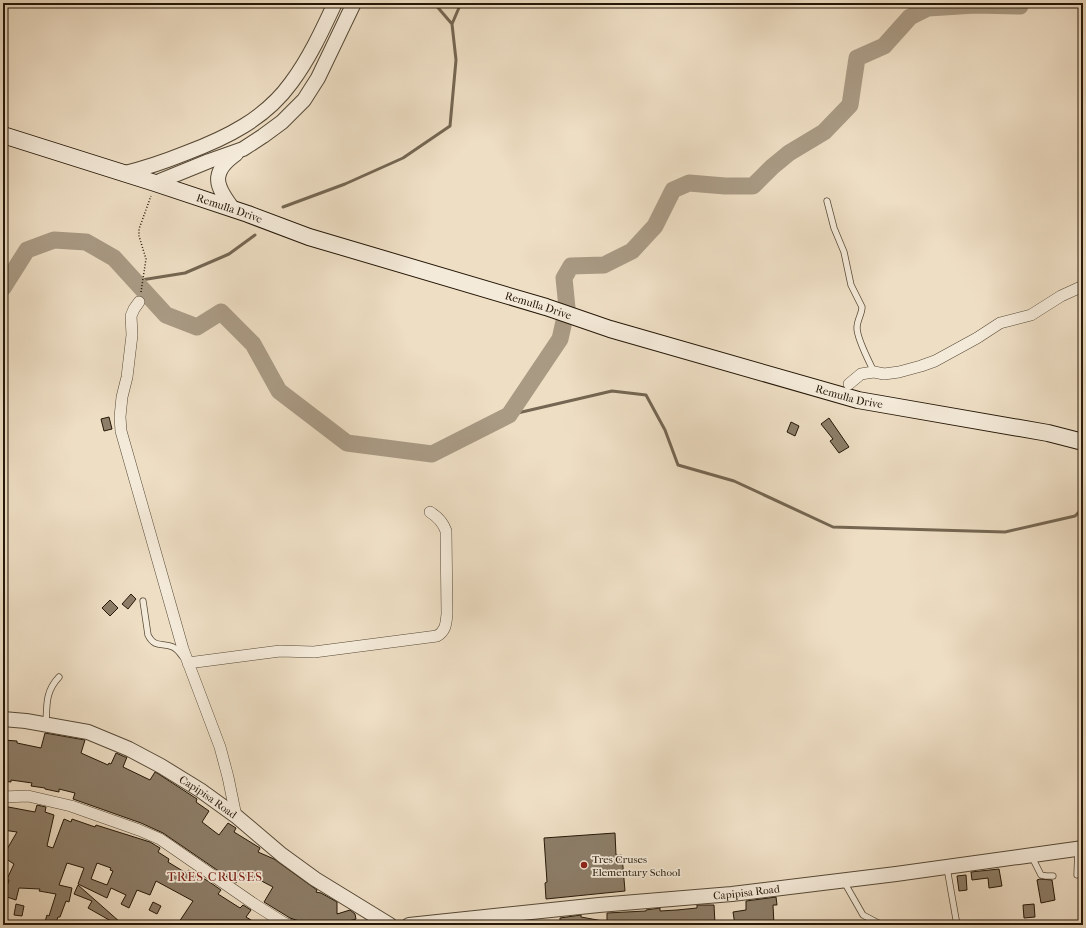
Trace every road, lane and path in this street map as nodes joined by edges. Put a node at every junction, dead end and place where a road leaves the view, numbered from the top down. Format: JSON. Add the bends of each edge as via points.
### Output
{"nodes":[{"id":1,"x":334,"y":3,"type":"edge"},
{"id":2,"x":354,"y":3,"type":"edge"},
{"id":3,"x":3,"y":135,"type":"edge"},
{"id":4,"x":243,"y":149,"type":"junction"},
{"id":5,"x":125,"y":173,"type":"junction"},
{"id":6,"x":155,"y":183,"type":"junction"},
{"id":7,"x":827,"y":201,"type":"dead end"},
{"id":8,"x":234,"y":210,"type":"junction"},
{"id":9,"x":1083,"y":286,"type":"edge"},
{"id":10,"x":140,"y":302,"type":"joint"},
{"id":11,"x":874,"y":372,"type":"junction"},
{"id":12,"x":849,"y":384,"type":"dead end"},
{"id":13,"x":1083,"y":442,"type":"edge"},
{"id":14,"x":430,"y":512,"type":"dead end"},
{"id":15,"x":143,"y":601,"type":"dead end"},
{"id":16,"x":188,"y":663,"type":"junction"},
{"id":17,"x":59,"y":677,"type":"dead end"},
{"id":18,"x":3,"y":719,"type":"edge"},
{"id":19,"x":46,"y":725,"type":"junction"},
{"id":20,"x":3,"y":797,"type":"edge"},
{"id":21,"x":236,"y":816,"type":"junction"},
{"id":22,"x":1080,"y":848,"type":"edge"},
{"id":23,"x":1031,"y":855,"type":"junction"},
{"id":24,"x":947,"y":868,"type":"junction"},
{"id":25,"x":1077,"y":875,"type":"dead end"},
{"id":26,"x":1053,"y":876,"type":"dead end"},
{"id":27,"x":842,"y":880,"type":"junction"},
{"id":28,"x":508,"y":919,"type":"edge"},
{"id":29,"x":290,"y":925,"type":"edge"},
{"id":30,"x":390,"y":925,"type":"edge"},
{"id":31,"x":409,"y":925,"type":"edge"},
{"id":32,"x":882,"y":925,"type":"edge"},
{"id":33,"x":957,"y":925,"type":"edge"}],
"edges":[{"from":1,"to":5,"type":"street","via":[[305,64],[265,112],[219,140]]},
{"from":2,"to":4,"type":"street","via":[[324,68],[304,100],[282,122]]},
{"from":3,"to":5,"type":"main road","name":"Remulla Drive"},
{"from":4,"to":6,"type":"street"},
{"from":4,"to":8,"type":"street","via":[[223,164],[219,176],[221,190]]},
{"from":5,"to":6,"type":"main road","name":"Remulla Drive"},
{"from":6,"to":8,"type":"main road","name":"Remulla Drive"},
{"from":6,"to":10,"type":"path","via":[[139,229],[146,255]]},
{"from":7,"to":11,"type":"lane","via":[[832,223],[844,252],[851,285],[862,307],[858,334]]},
{"from":8,"to":13,"type":"main road","name":"Remulla Drive","via":[[309,237],[546,307],[610,329],[858,400],[1048,433]]},
{"from":9,"to":11,"type":"street","via":[[1061,296],[1032,315],[1000,323],[935,361],[899,372]]},
{"from":10,"to":16,"type":"street","via":[[131,316],[132,335],[120,417],[121,431]]},
{"from":11,"to":12,"type":"street","via":[[861,374]]},
{"from":14,"to":16,"type":"street","via":[[439,518],[446,531],[447,614],[442,634],[314,652],[280,652]]},
{"from":15,"to":16,"type":"lane","via":[[150,639],[154,643],[175,648]]},
{"from":16,"to":21,"type":"street","via":[[220,747]]},
{"from":17,"to":19,"type":"lane","via":[[52,684],[48,694]]},
{"from":18,"to":19,"type":"street","name":"Capipisa Road"},
{"from":19,"to":21,"type":"street","name":"Capipisa Road","via":[[88,732],[129,749],[193,786]]},
{"from":20,"to":29,"type":"street","via":[[28,796],[71,806],[153,836],[254,904]]},
{"from":21,"to":30,"type":"street","name":"Capipisa Road","via":[[315,879]]},
{"from":22,"to":23,"type":"street","name":"Capipisa Road"},
{"from":22,"to":25,"type":"lane"},
{"from":23,"to":24,"type":"street","name":"Capipisa Road"},
{"from":23,"to":26,"type":"lane","via":[[1041,875]]},
{"from":24,"to":27,"type":"street","name":"Capipisa Road"},
{"from":24,"to":33,"type":"lane"},
{"from":27,"to":28,"type":"street","name":"Capipisa Road","via":[[732,894],[638,901]]},
{"from":27,"to":32,"type":"lane","via":[[863,914]]},
{"from":28,"to":31,"type":"street","name":"Capipisa Road"}]}
